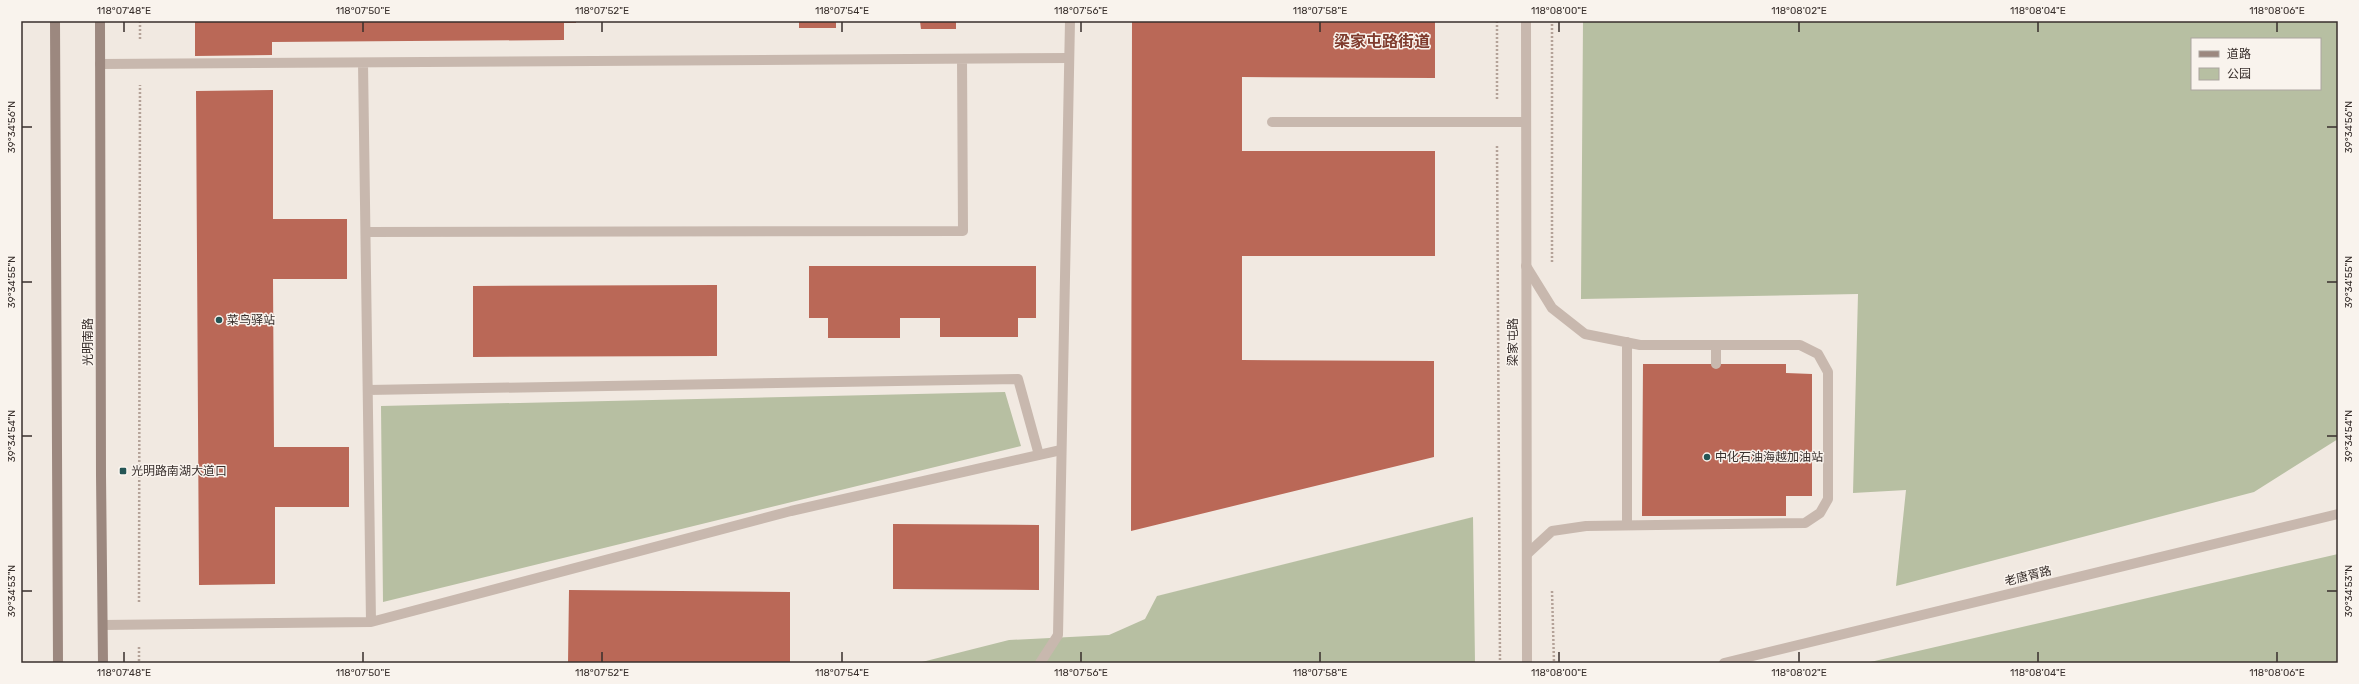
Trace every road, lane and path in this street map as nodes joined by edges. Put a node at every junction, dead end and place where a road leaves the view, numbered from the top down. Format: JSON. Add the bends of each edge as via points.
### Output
{"nodes":[{"id":1,"x":55,"y":21,"type":"edge"},
{"id":2,"x":100,"y":21,"type":"edge"},
{"id":3,"x":140,"y":21,"type":"edge"},
{"id":4,"x":1070,"y":21,"type":"edge"},
{"id":5,"x":1497,"y":21,"type":"edge"},
{"id":6,"x":1526,"y":21,"type":"edge"},
{"id":7,"x":1552,"y":21,"type":"edge"},
{"id":8,"x":1069,"y":58,"type":"junction"},
{"id":9,"x":962,"y":59,"type":"junction"},
{"id":10,"x":363,"y":63,"type":"junction"},
{"id":11,"x":100,"y":64,"type":"junction"},
{"id":12,"x":140,"y":64,"type":"junction"},
{"id":13,"x":1272,"y":122,"type":"dead end"},
{"id":14,"x":1497,"y":122,"type":"junction"},
{"id":15,"x":1526,"y":122,"type":"junction"},
{"id":16,"x":366,"y":232,"type":"junction"},
{"id":17,"x":1526,"y":266,"type":"junction"},
{"id":18,"x":1552,"y":268,"type":"dead end"},
{"id":19,"x":1627,"y":342,"type":"junction"},
{"id":20,"x":1716,"y":345,"type":"junction"},
{"id":21,"x":1716,"y":364,"type":"dead end"},
{"id":22,"x":368,"y":390,"type":"junction"},
{"id":23,"x":1061,"y":450,"type":"junction"},
{"id":24,"x":1039,"y":455,"type":"junction"},
{"id":25,"x":2338,"y":514,"type":"edge"},
{"id":26,"x":1627,"y":525,"type":"junction"},
{"id":27,"x":1526,"y":554,"type":"junction"},
{"id":28,"x":1552,"y":588,"type":"dead end"},
{"id":29,"x":371,"y":622,"type":"junction"},
{"id":30,"x":103,"y":625,"type":"junction"},
{"id":31,"x":139,"y":625,"type":"junction"},
{"id":32,"x":58,"y":663,"type":"edge"},
{"id":33,"x":103,"y":663,"type":"edge"},
{"id":34,"x":139,"y":663,"type":"edge"},
{"id":35,"x":1040,"y":663,"type":"edge"},
{"id":36,"x":1500,"y":663,"type":"edge"},
{"id":37,"x":1527,"y":663,"type":"edge"},
{"id":38,"x":1554,"y":663,"type":"edge"},
{"id":39,"x":1724,"y":663,"type":"edge"}],
"edges":[{"from":1,"to":32,"type":"main road"},
{"from":2,"to":11,"type":"main road","name":"光明南路"},
{"from":3,"to":12,"type":"path"},
{"from":4,"to":8,"type":"street"},
{"from":5,"to":14,"type":"path"},
{"from":6,"to":15,"type":"street","name":"梁家屯路"},
{"from":7,"to":18,"type":"path"},
{"from":8,"to":9,"type":"street"},
{"from":8,"to":23,"type":"street"},
{"from":9,"to":10,"type":"street"},
{"from":9,"to":16,"type":"street","via":[[963,231]]},
{"from":10,"to":12,"type":"street"},
{"from":10,"to":16,"type":"street"},
{"from":11,"to":12,"type":"street"},
{"from":11,"to":30,"type":"main road","name":"光明南路"},
{"from":12,"to":31,"type":"path"},
{"from":13,"to":14,"type":"street"},
{"from":14,"to":15,"type":"street"},
{"from":14,"to":36,"type":"path"},
{"from":15,"to":17,"type":"street","name":"梁家屯路"},
{"from":16,"to":22,"type":"street"},
{"from":17,"to":19,"type":"street","via":[[1552,308],[1585,334]]},
{"from":17,"to":27,"type":"street","name":"梁家屯路"},
{"from":19,"to":20,"type":"street","via":[[1640,345]]},
{"from":19,"to":26,"type":"street"},
{"from":20,"to":21,"type":"street"},
{"from":20,"to":26,"type":"street","via":[[1800,345],[1818,354],[1828,372],[1828,499],[1820,514],[1805,523],[1718,520]]},
{"from":22,"to":24,"type":"street","via":[[1018,379]]},
{"from":22,"to":29,"type":"street"},
{"from":23,"to":24,"type":"street"},
{"from":23,"to":35,"type":"street","via":[[1058,635]]},
{"from":24,"to":29,"type":"street","via":[[791,511]]},
{"from":25,"to":39,"type":"street","name":"老唐胥路"},
{"from":26,"to":27,"type":"street","via":[[1586,526],[1552,531]]},
{"from":27,"to":37,"type":"street","name":"梁家屯路"},
{"from":28,"to":38,"type":"path"},
{"from":29,"to":31,"type":"street"},
{"from":30,"to":31,"type":"street"},
{"from":30,"to":33,"type":"main road","name":"光明南路"},
{"from":31,"to":34,"type":"path"}]}
